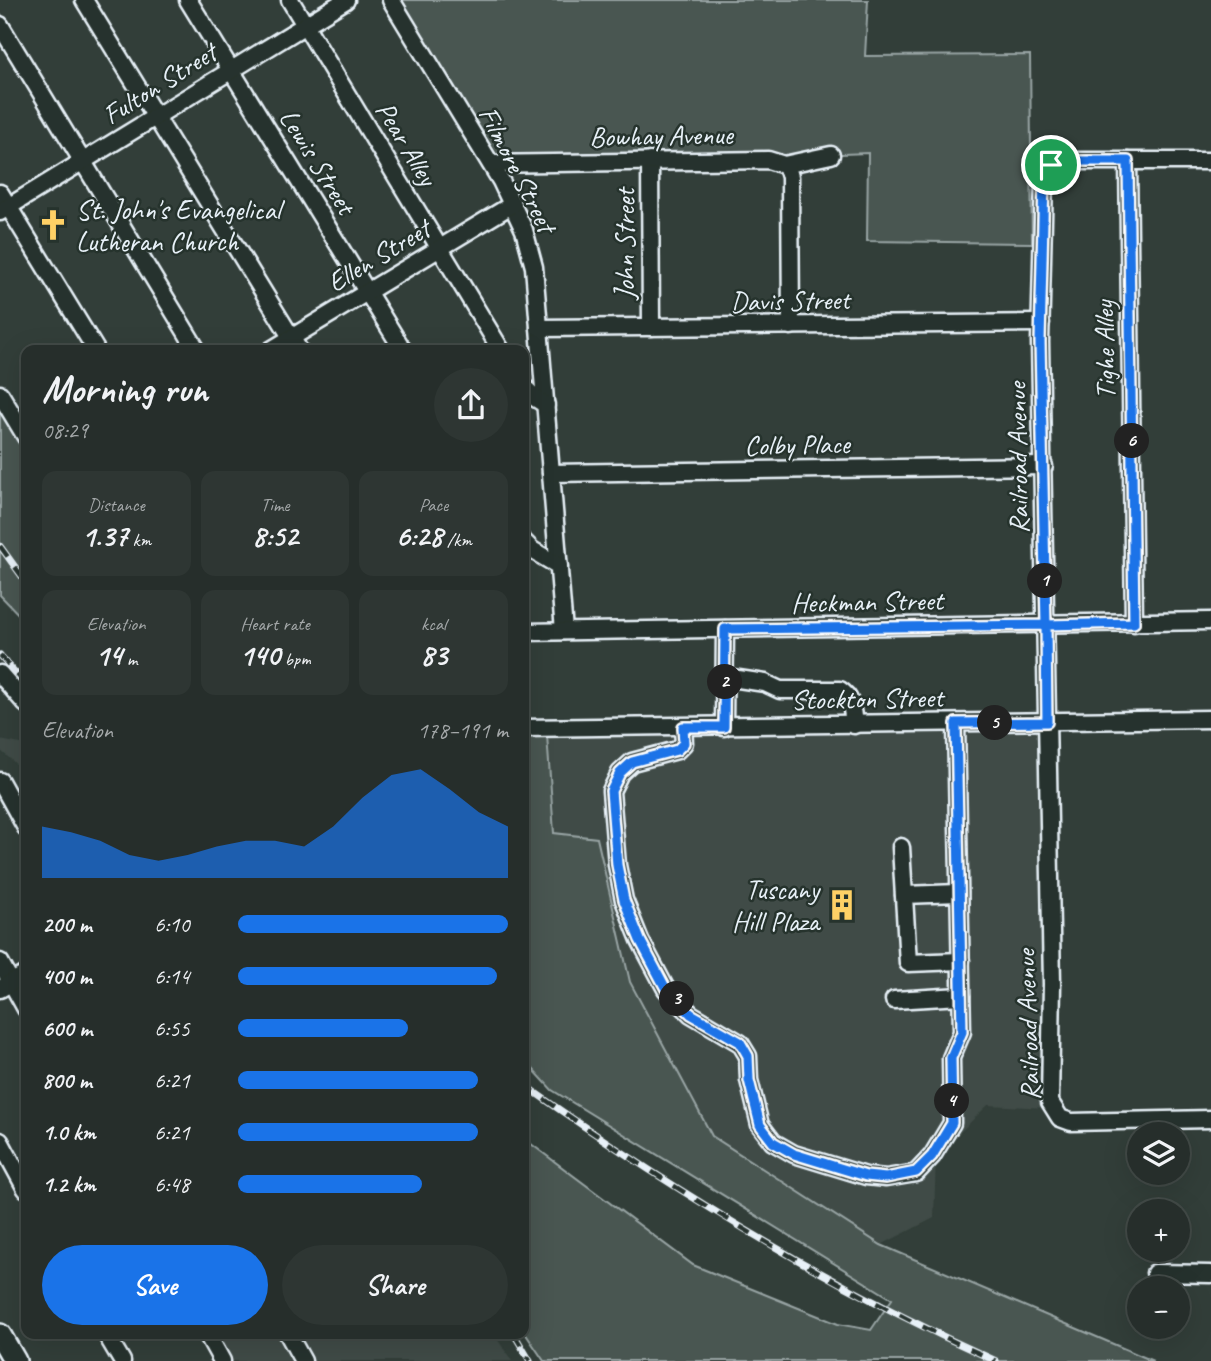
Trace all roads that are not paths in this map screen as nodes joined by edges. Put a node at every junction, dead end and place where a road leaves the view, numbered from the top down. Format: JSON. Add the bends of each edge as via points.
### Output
{"nodes":[{"id":1,"x":84,"y":0,"type":"edge"},
{"id":2,"x":188,"y":0,"type":"edge"},
{"id":3,"x":290,"y":0,"type":"edge"},
{"id":4,"x":346,"y":0,"type":"edge"},
{"id":5,"x":391,"y":0,"type":"edge"},
{"id":6,"x":0,"y":25,"type":"edge"},
{"id":7,"x":305,"y":25,"type":"junction"},
{"id":8,"x":230,"y":69,"type":"junction"},
{"id":9,"x":155,"y":117,"type":"junction"},
{"id":10,"x":831,"y":155,"type":"dead end"},
{"id":11,"x":650,"y":161,"type":"junction"},
{"id":12,"x":1128,"y":161,"type":"junction"},
{"id":13,"x":1211,"y":161,"type":"edge"},
{"id":14,"x":84,"y":162,"type":"junction"},
{"id":15,"x":491,"y":164,"type":"junction"},
{"id":16,"x":784,"y":164,"type":"junction"},
{"id":17,"x":3,"y":204,"type":"edge"},
{"id":18,"x":513,"y":204,"type":"junction"},
{"id":19,"x":439,"y":248,"type":"junction"},
{"id":20,"x":367,"y":292,"type":"junction"},
{"id":21,"x":1041,"y":323,"type":"junction"},
{"id":22,"x":792,"y":326,"type":"junction"},
{"id":23,"x":651,"y":327,"type":"junction"},
{"id":24,"x":539,"y":328,"type":"junction"},
{"id":25,"x":296,"y":344,"type":"edge"},
{"id":26,"x":93,"y":345,"type":"edge"},
{"id":27,"x":194,"y":345,"type":"edge"},
{"id":28,"x":399,"y":345,"type":"edge"},
{"id":29,"x":498,"y":345,"type":"edge"},
{"id":30,"x":529,"y":392,"type":"edge"},
{"id":31,"x":0,"y":394,"type":"edge"},
{"id":32,"x":546,"y":405,"type":"junction"},
{"id":33,"x":21,"y":429,"type":"edge"},
{"id":34,"x":1044,"y":466,"type":"junction"},
{"id":35,"x":551,"y":473,"type":"junction"},
{"id":36,"x":529,"y":547,"type":"edge"},
{"id":37,"x":559,"y":566,"type":"junction"},
{"id":38,"x":1211,"y":621,"type":"edge"},
{"id":39,"x":1134,"y":623,"type":"junction"},
{"id":40,"x":1046,"y":625,"type":"junction"},
{"id":41,"x":725,"y":629,"type":"junction"},
{"id":42,"x":564,"y":631,"type":"junction"},
{"id":43,"x":529,"y":632,"type":"edge"},
{"id":44,"x":0,"y":674,"type":"edge"},
{"id":45,"x":725,"y":677,"type":"junction"},
{"id":46,"x":21,"y":698,"type":"edge"},
{"id":47,"x":1211,"y":719,"type":"edge"},
{"id":48,"x":1047,"y":722,"type":"junction"},
{"id":49,"x":956,"y":723,"type":"junction"},
{"id":50,"x":854,"y":725,"type":"junction"},
{"id":51,"x":683,"y":727,"type":"junction"},
{"id":52,"x":724,"y":727,"type":"junction"},
{"id":53,"x":529,"y":728,"type":"edge"},
{"id":54,"x":0,"y":781,"type":"edge"},
{"id":55,"x":21,"y":819,"type":"edge"},
{"id":56,"x":901,"y":847,"type":"dead end"},
{"id":57,"x":960,"y":893,"type":"junction"},
{"id":58,"x":904,"y":895,"type":"junction"},
{"id":59,"x":0,"y":961,"type":"edge"},
{"id":60,"x":961,"y":961,"type":"junction"},
{"id":61,"x":6,"y":986,"type":"edge"},
{"id":62,"x":961,"y":996,"type":"junction"},
{"id":63,"x":894,"y":1000,"type":"dead end"},
{"id":64,"x":21,"y":1003,"type":"edge"},
{"id":65,"x":1211,"y":1119,"type":"edge"},
{"id":66,"x":0,"y":1141,"type":"edge"},
{"id":67,"x":21,"y":1180,"type":"edge"},
{"id":68,"x":1155,"y":1273,"type":"dead end"},
{"id":69,"x":1211,"y":1274,"type":"edge"},
{"id":70,"x":0,"y":1335,"type":"edge"},
{"id":71,"x":109,"y":1339,"type":"edge"},
{"id":72,"x":209,"y":1339,"type":"edge"},
{"id":73,"x":291,"y":1339,"type":"edge"},
{"id":74,"x":215,"y":1358,"type":"edge"},
{"id":75,"x":15,"y":1361,"type":"edge"},
{"id":76,"x":122,"y":1361,"type":"edge"},
{"id":77,"x":303,"y":1361,"type":"edge"}],
"edges":[{"from":1,"to":9,"type":"street"},
{"from":2,"to":8,"type":"street","name":"Lewis Street"},
{"from":3,"to":7,"type":"street","name":"Pear Alley"},
{"from":4,"to":7,"type":"street","name":"Fulton Street"},
{"from":5,"to":15,"type":"street","name":"Filmore Street"},
{"from":6,"to":14,"type":"street"},
{"from":7,"to":8,"type":"street","name":"Fulton Street"},
{"from":7,"to":19,"type":"street","name":"Pear Alley"},
{"from":8,"to":9,"type":"street","name":"Fulton Street"},
{"from":8,"to":20,"type":"street","name":"Lewis Street"},
{"from":9,"to":14,"type":"street","name":"Fulton Street"},
{"from":9,"to":25,"type":"street"},
{"from":10,"to":16,"type":"street","name":"Bowhay Avenue"},
{"from":11,"to":15,"type":"street","name":"Bowhay Avenue"},
{"from":11,"to":16,"type":"street","name":"Bowhay Avenue","via":[[768,160]]},
{"from":11,"to":23,"type":"street","name":"John Street"},
{"from":12,"to":13,"type":"street"},
{"from":12,"to":21,"type":"street","name":"Railroad Avenue","via":[[1051,165],[1044,180]]},
{"from":12,"to":39,"type":"street","name":"Tighe Alley"},
{"from":14,"to":17,"type":"street","name":"Fulton Street"},
{"from":14,"to":27,"type":"street"},
{"from":15,"to":18,"type":"street","name":"Filmore Street"},
{"from":16,"to":22,"type":"street","via":[[790,177]]},
{"from":17,"to":26,"type":"street"},
{"from":18,"to":19,"type":"street","name":"Ellen Street"},
{"from":18,"to":24,"type":"street","name":"Filmore Street","via":[[531,253]]},
{"from":19,"to":20,"type":"street","name":"Ellen Street"},
{"from":19,"to":29,"type":"street","name":"Pear Alley"},
{"from":20,"to":25,"type":"street","name":"Ellen Street"},
{"from":20,"to":28,"type":"street","name":"Lewis Street"},
{"from":21,"to":22,"type":"street","name":"Davis Street"},
{"from":21,"to":34,"type":"street","name":"Railroad Avenue"},
{"from":22,"to":23,"type":"street","name":"Davis Street"},
{"from":23,"to":24,"type":"street","name":"Davis Street"},
{"from":24,"to":32,"type":"street","name":"Filmore Street"},
{"from":30,"to":32,"type":"street"},
{"from":31,"to":33,"type":"street"},
{"from":32,"to":35,"type":"street","name":"Filmore Street"},
{"from":34,"to":35,"type":"street","name":"Colby Place"},
{"from":34,"to":40,"type":"street","name":"Railroad Avenue"},
{"from":35,"to":37,"type":"street","name":"Filmore Street"},
{"from":36,"to":37,"type":"street"},
{"from":37,"to":42,"type":"street","name":"Filmore Street"},
{"from":38,"to":39,"type":"street","name":"Heckman Street"},
{"from":39,"to":40,"type":"street","name":"Heckman Street"},
{"from":40,"to":41,"type":"street","name":"Heckman Street"},
{"from":40,"to":48,"type":"street","name":"Railroad Avenue"},
{"from":41,"to":42,"type":"street","name":"Heckman Street"},
{"from":41,"to":45,"type":"street"},
{"from":42,"to":43,"type":"street","name":"Heckman Street"},
{"from":44,"to":46,"type":"street"},
{"from":45,"to":50,"type":"street","via":[[780,690],[840,690],[851,702]]},
{"from":45,"to":52,"type":"street"},
{"from":47,"to":48,"type":"street","name":"Stockton Street"},
{"from":48,"to":49,"type":"street","name":"Stockton Street"},
{"from":48,"to":65,"type":"street","name":"Railroad Avenue","via":[[1050,1102],[1060,1118],[1069,1122]]},
{"from":49,"to":50,"type":"street","name":"Stockton Street"},
{"from":49,"to":57,"type":"street"},
{"from":50,"to":52,"type":"street","name":"Stockton Street"},
{"from":51,"to":52,"type":"street","name":"Stockton Street"},
{"from":51,"to":53,"type":"street","name":"Stockton Street"},
{"from":51,"to":62,"type":"street","via":[[684,743],[677,750],[632,762],[611,791],[624,900],[666,989],[691,1014],[740,1042],[748,1056],[760,1125],[773,1142],[794,1154],[866,1176],[886,1178],[916,1172],[952,1123],[951,1058],[962,1032]]},
{"from":54,"to":55,"type":"street"},
{"from":56,"to":58,"type":"street"},
{"from":57,"to":58,"type":"street"},
{"from":57,"to":60,"type":"street"},
{"from":58,"to":60,"type":"street","via":[[908,963]]},
{"from":59,"to":61,"type":"street"},
{"from":60,"to":62,"type":"street"},
{"from":61,"to":64,"type":"street"},
{"from":62,"to":63,"type":"street"},
{"from":66,"to":67,"type":"street"},
{"from":68,"to":69,"type":"street"},
{"from":70,"to":75,"type":"main road"},
{"from":71,"to":76,"type":"street"},
{"from":72,"to":74,"type":"street"},
{"from":73,"to":77,"type":"street"}]}
